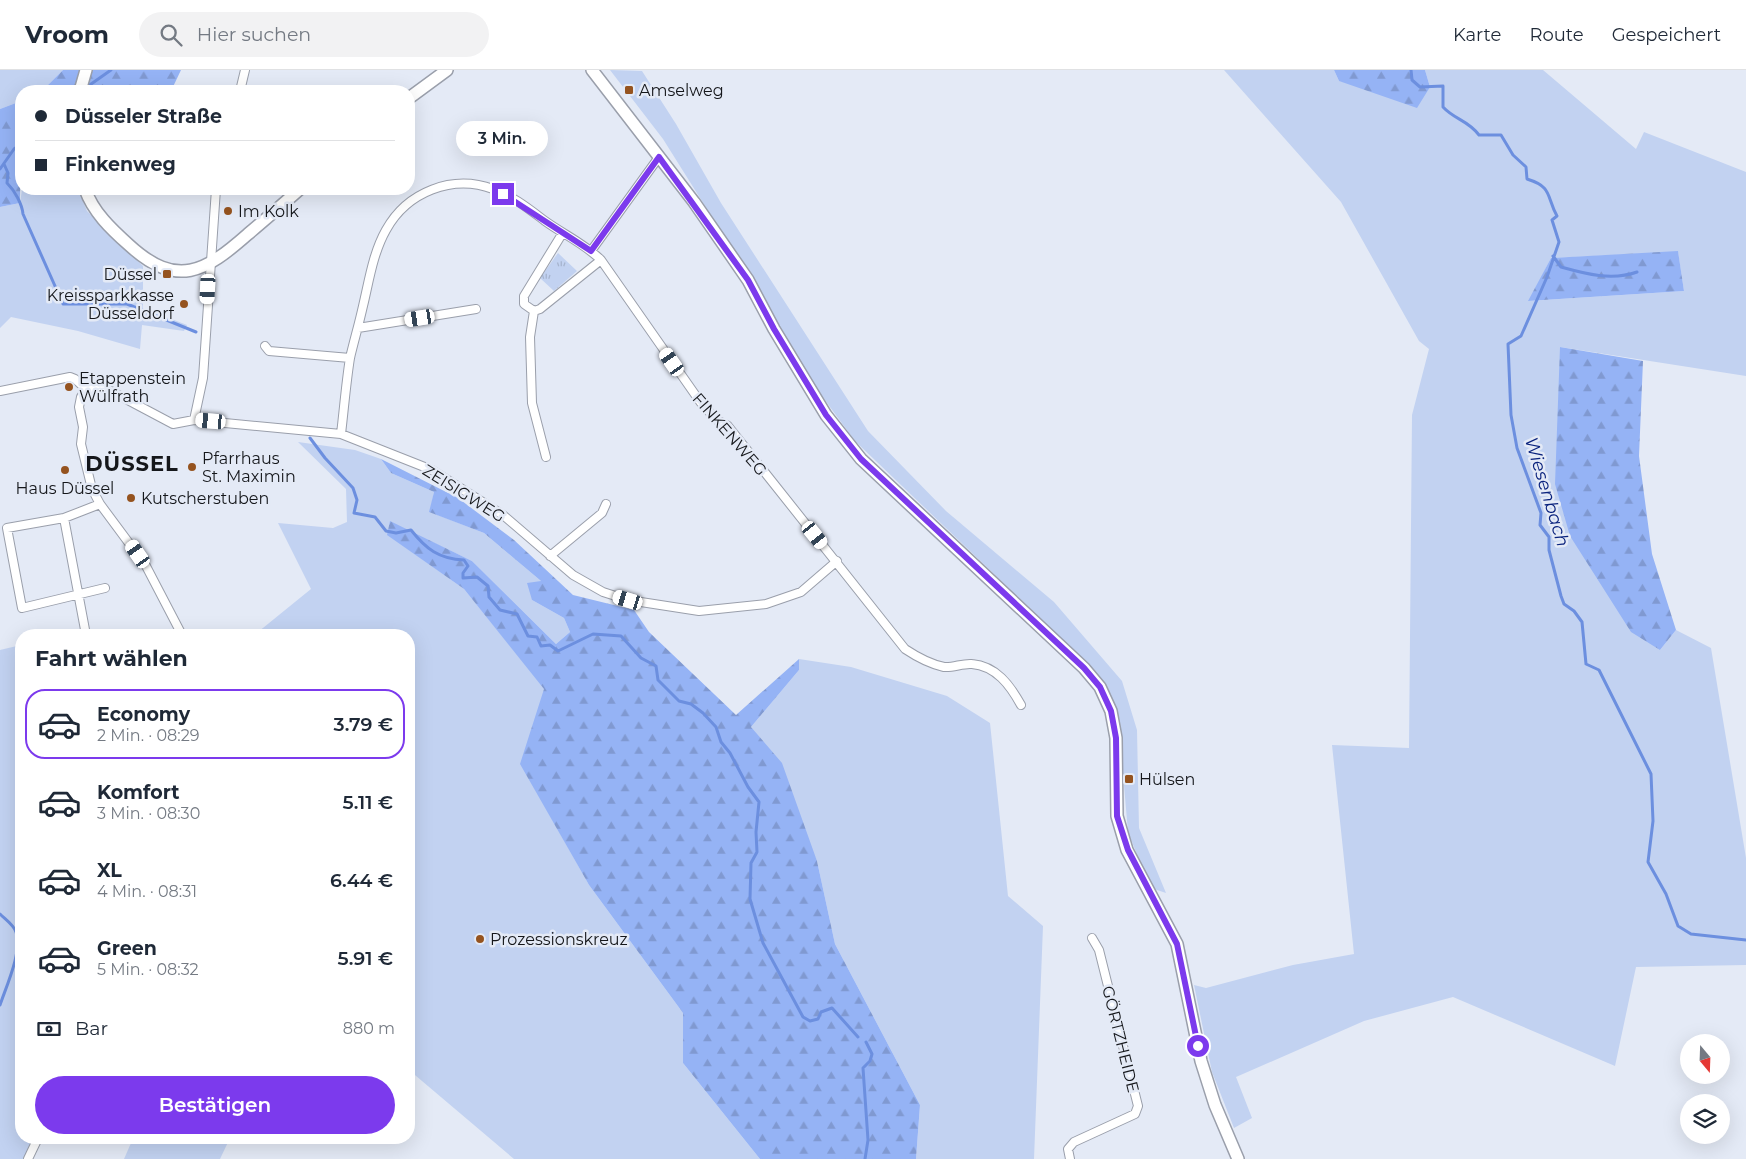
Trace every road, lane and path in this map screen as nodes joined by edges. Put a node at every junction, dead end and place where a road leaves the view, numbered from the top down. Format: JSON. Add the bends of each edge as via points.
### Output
{"nodes":[{"id":1,"x":86,"y":70,"type":"edge"},
{"id":2,"x":245,"y":70,"type":"edge"},
{"id":3,"x":447,"y":70,"type":"edge"},
{"id":4,"x":592,"y":70,"type":"edge"},
{"id":5,"x":82,"y":85,"type":"edge"},
{"id":6,"x":241,"y":85,"type":"edge"},
{"id":7,"x":415,"y":94,"type":"edge"},
{"id":8,"x":659,"y":157,"type":"junction"},
{"id":9,"x":88,"y":195,"type":"edge"},
{"id":10,"x":215,"y":195,"type":"edge"},
{"id":11,"x":293,"y":195,"type":"edge"},
{"id":12,"x":562,"y":234,"type":"junction"},
{"id":13,"x":591,"y":251,"type":"junction"},
{"id":14,"x":601,"y":260,"type":"junction"},
{"id":15,"x":212,"y":264,"type":"junction"},
{"id":16,"x":476,"y":309,"type":"dead end"},
{"id":17,"x":534,"y":311,"type":"junction"},
{"id":18,"x":358,"y":328,"type":"junction"},
{"id":19,"x":265,"y":346,"type":"dead end"},
{"id":20,"x":350,"y":358,"type":"junction"},
{"id":21,"x":86,"y":389,"type":"junction"},
{"id":22,"x":0,"y":390,"type":"edge"},
{"id":23,"x":194,"y":420,"type":"junction"},
{"id":24,"x":341,"y":434,"type":"junction"},
{"id":25,"x":546,"y":457,"type":"dead end"},
{"id":26,"x":100,"y":504,"type":"junction"},
{"id":27,"x":606,"y":504,"type":"dead end"},
{"id":28,"x":64,"y":518,"type":"junction"},
{"id":29,"x":550,"y":556,"type":"junction"},
{"id":30,"x":837,"y":562,"type":"junction"},
{"id":31,"x":105,"y":588,"type":"dead end"},
{"id":32,"x":78,"y":594,"type":"junction"},
{"id":33,"x":85,"y":629,"type":"edge"},
{"id":34,"x":179,"y":629,"type":"edge"},
{"id":35,"x":1021,"y":705,"type":"dead end"},
{"id":36,"x":1092,"y":938,"type":"dead end"},
{"id":37,"x":35,"y":1144,"type":"edge"},
{"id":38,"x":28,"y":1159,"type":"edge"},
{"id":39,"x":1070,"y":1159,"type":"edge"},
{"id":40,"x":1238,"y":1159,"type":"edge"}],
"edges":[{"from":1,"to":5,"type":"main road"},
{"from":2,"to":6,"type":"street"},
{"from":3,"to":7,"type":"main road"},
{"from":4,"to":8,"type":"main road"},
{"from":8,"to":13,"type":"street"},
{"from":8,"to":40,"type":"main road","via":[[748,280],[826,415],[861,459],[1084,668],[1100,687],[1115,726],[1117,816],[1128,850],[1177,944],[1202,1061],[1215,1105]]},
{"from":9,"to":15,"type":"main road","via":[[96,211],[115,232],[142,257],[158,266],[190,271]]},
{"from":10,"to":15,"type":"street","via":[[211,231]]},
{"from":11,"to":15,"type":"main road"},
{"from":12,"to":13,"type":"street","name":"FINKENWEG"},
{"from":12,"to":17,"type":"street","via":[[524,296],[524,304]]},
{"from":12,"to":18,"type":"street","name":"FINKENWEG","via":[[512,198],[486,187],[452,185],[422,193],[400,210],[385,232]]},
{"from":13,"to":14,"type":"street","name":"FINKENWEG"},
{"from":14,"to":17,"type":"street"},
{"from":14,"to":30,"type":"street","name":"FINKENWEG","via":[[701,403],[717,420],[728,426]]},
{"from":15,"to":23,"type":"street","via":[[204,378]]},
{"from":16,"to":18,"type":"street"},
{"from":17,"to":25,"type":"street","via":[[530,337],[532,403]]},
{"from":18,"to":20,"type":"street","name":"FINKENWEG"},
{"from":19,"to":20,"type":"street","via":[[269,351]]},
{"from":20,"to":24,"type":"street","name":"FINKENWEG"},
{"from":21,"to":22,"type":"street","via":[[70,377]]},
{"from":21,"to":23,"type":"street","name":"ZEISIGWEG","via":[[96,386],[107,388],[173,424]]},
{"from":21,"to":26,"type":"street","via":[[79,407],[83,427],[81,444],[89,480]]},
{"from":23,"to":24,"type":"street","name":"ZEISIGWEG"},
{"from":24,"to":29,"type":"street","name":"ZEISIGWEG","via":[[432,470],[503,515]]},
{"from":26,"to":28,"type":"street"},
{"from":26,"to":34,"type":"street","via":[[146,566]]},
{"from":27,"to":29,"type":"street","via":[[602,513]]},
{"from":28,"to":32,"type":"street"},
{"from":28,"to":32,"type":"street","via":[[7,528],[22,608],[49,604]]},
{"from":29,"to":30,"type":"street","name":"ZEISIGWEG","via":[[573,576],[603,592],[628,600],[699,611],[766,604],[801,592]]},
{"from":30,"to":35,"type":"street","name":"FINKENWEG","via":[[905,649],[921,659],[945,667],[972,664],[992,670],[1009,684]]},
{"from":31,"to":32,"type":"street"},
{"from":32,"to":33,"type":"street"},
{"from":36,"to":39,"type":"street","name":"GÖRTZHEIDE","via":[[1099,950],[1138,1106],[1135,1114],[1074,1142],[1068,1149]]},
{"from":37,"to":38,"type":"street"}]}
